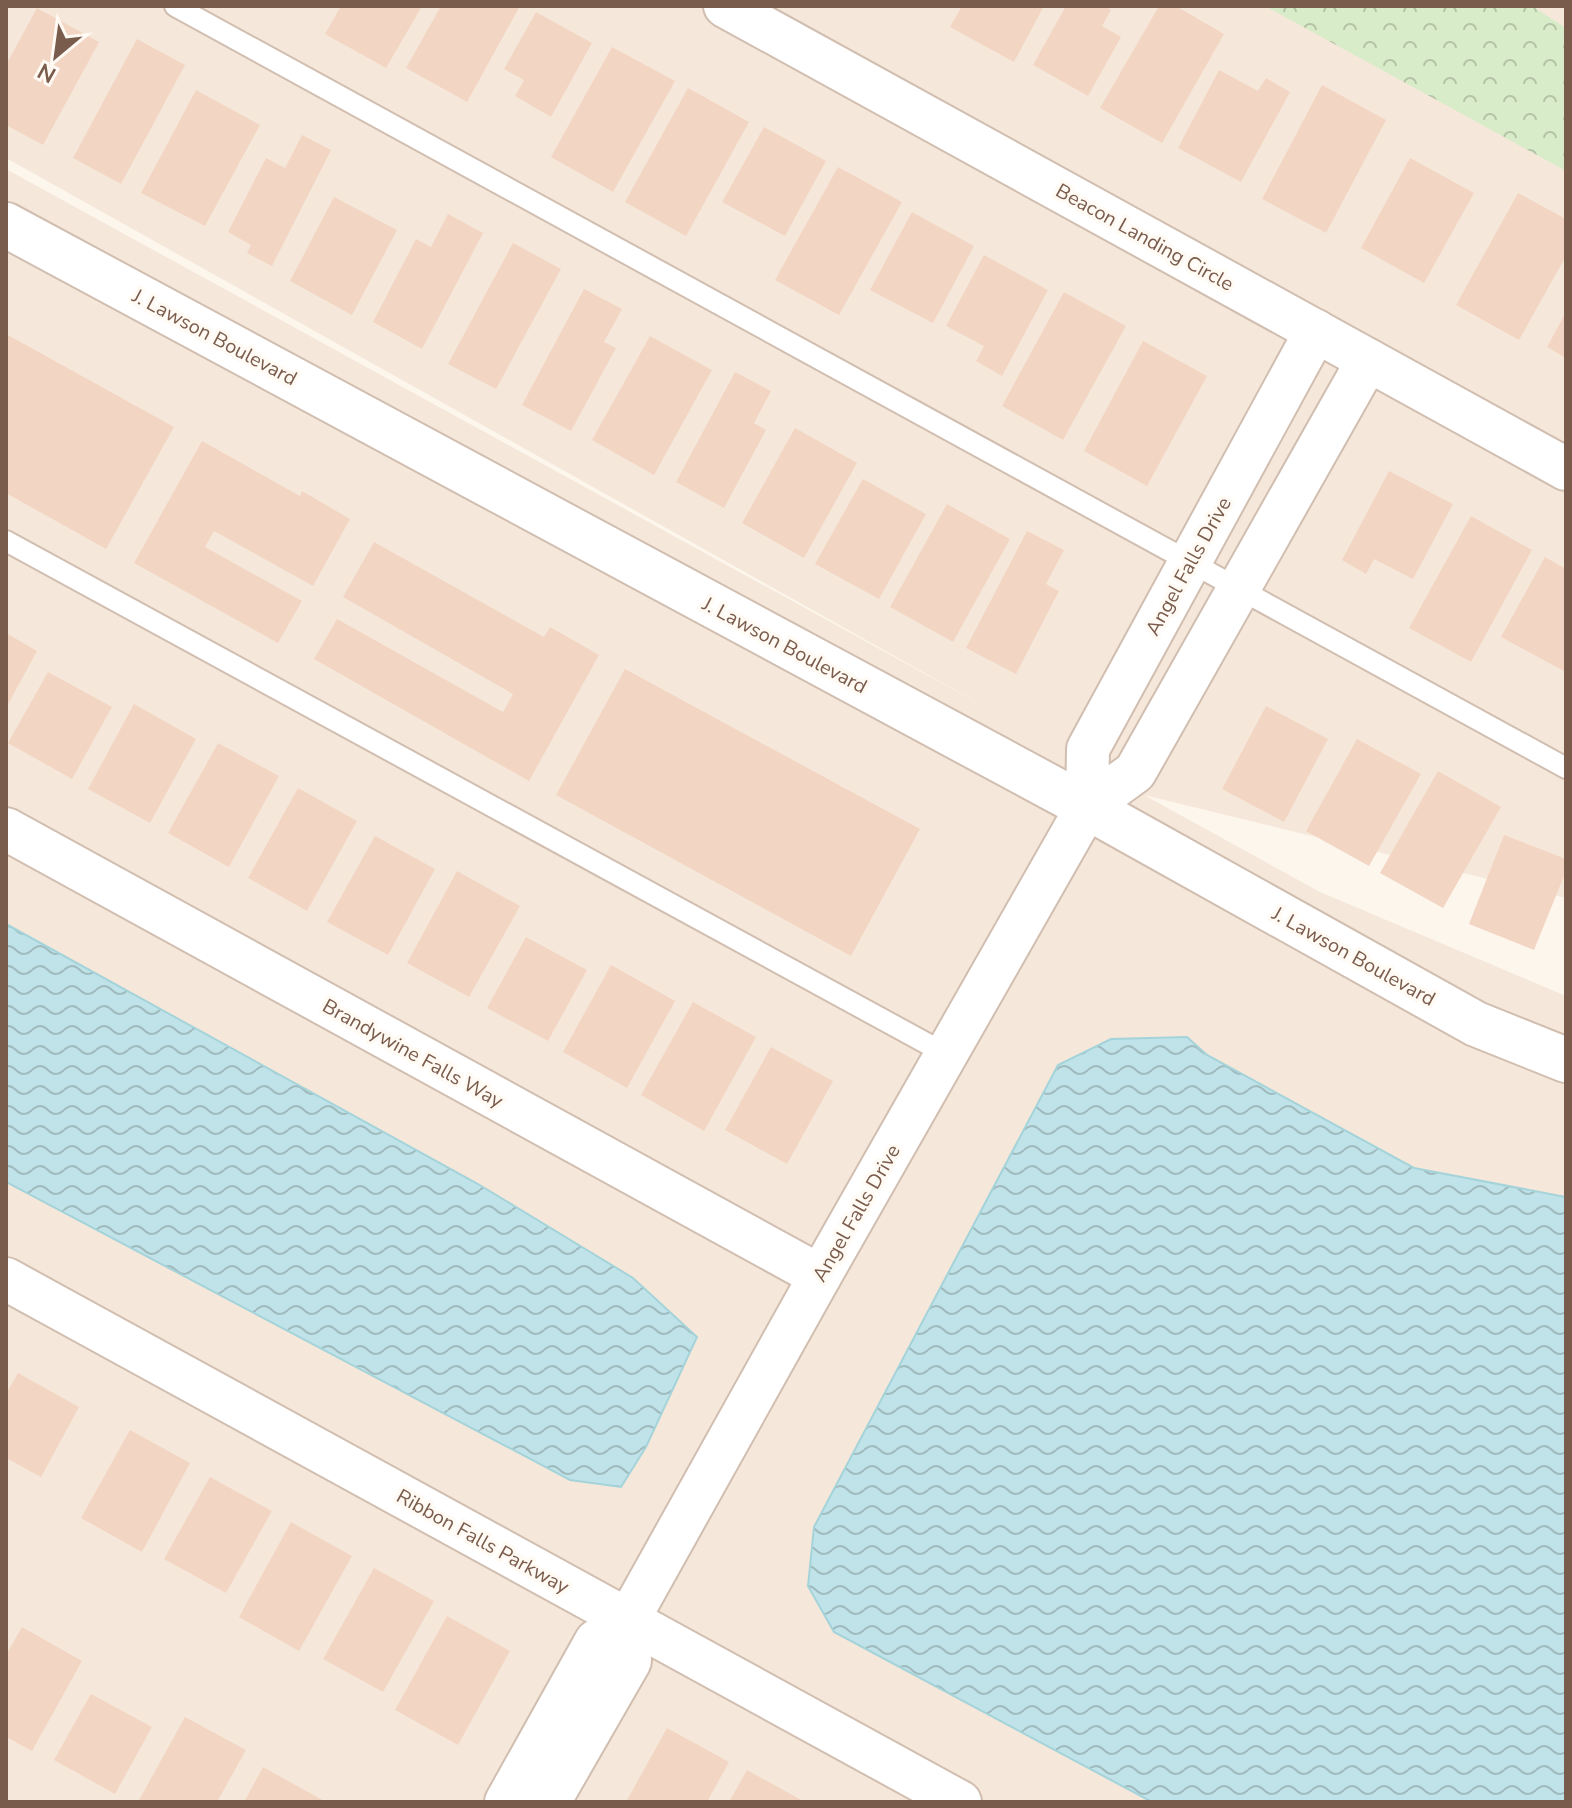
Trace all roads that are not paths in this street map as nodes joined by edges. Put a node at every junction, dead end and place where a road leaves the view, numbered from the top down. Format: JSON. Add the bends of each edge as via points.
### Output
{"nodes":[{"id":1,"x":175,"y":6,"type":"edge"},
{"id":2,"x":725,"y":6,"type":"edge"},
{"id":3,"x":6,"y":225,"type":"edge"},
{"id":4,"x":1316,"y":331,"type":"junction"},
{"id":5,"x":1368,"y":360,"type":"junction"},
{"id":6,"x":1566,"y":469,"type":"edge"},
{"id":7,"x":6,"y":541,"type":"edge"},
{"id":8,"x":1190,"y":563,"type":"junction"},
{"id":9,"x":1238,"y":589,"type":"junction"},
{"id":10,"x":1566,"y":768,"type":"edge"},
{"id":11,"x":1087,"y":807,"type":"junction"},
{"id":12,"x":6,"y":829,"type":"edge"},
{"id":13,"x":946,"y":1054,"type":"junction"},
{"id":14,"x":1566,"y":1060,"type":"edge"},
{"id":15,"x":820,"y":1276,"type":"junction"},
{"id":16,"x":6,"y":1279,"type":"edge"},
{"id":17,"x":628,"y":1620,"type":"junction"},
{"id":18,"x":506,"y":1802,"type":"edge"},
{"id":19,"x":549,"y":1802,"type":"edge"},
{"id":20,"x":960,"y":1802,"type":"edge"}],
"edges":[{"from":1,"to":8,"type":"lane"},
{"from":2,"to":4,"type":"street","name":"Beacon Landing Circle"},
{"from":3,"to":11,"type":"street","name":"J. Lawson Boulevard"},
{"from":4,"to":5,"type":"street","name":"Beacon Landing Circle"},
{"from":4,"to":8,"type":"street","name":"Angel Falls Drive"},
{"from":5,"to":6,"type":"street","name":"Beacon Landing Circle"},
{"from":5,"to":9,"type":"street","name":"Angel Falls Drive"},
{"from":7,"to":13,"type":"lane"},
{"from":8,"to":9,"type":"lane"},
{"from":8,"to":11,"type":"street","name":"Angel Falls Drive","via":[[1088,749]]},
{"from":9,"to":10,"type":"lane"},
{"from":9,"to":11,"type":"street","name":"Angel Falls Drive","via":[[1135,772]]},
{"from":11,"to":13,"type":"street","name":"Angel Falls Drive"},
{"from":11,"to":14,"type":"street","name":"J. Lawson Boulevard","via":[[1476,1024]]},
{"from":12,"to":15,"type":"street","name":"Brandywine Falls Way"},
{"from":13,"to":15,"type":"street","name":"Angel Falls Drive"},
{"from":15,"to":17,"type":"street","name":"Angel Falls Drive"},
{"from":16,"to":17,"type":"street","name":"Ribbon Falls Parkway"},
{"from":17,"to":18,"type":"street","name":"Angel Falls Drive","via":[[596,1641]]},
{"from":17,"to":19,"type":"street","via":[[630,1661]]},
{"from":17,"to":20,"type":"street","name":"Ribbon Falls Parkway"}]}
